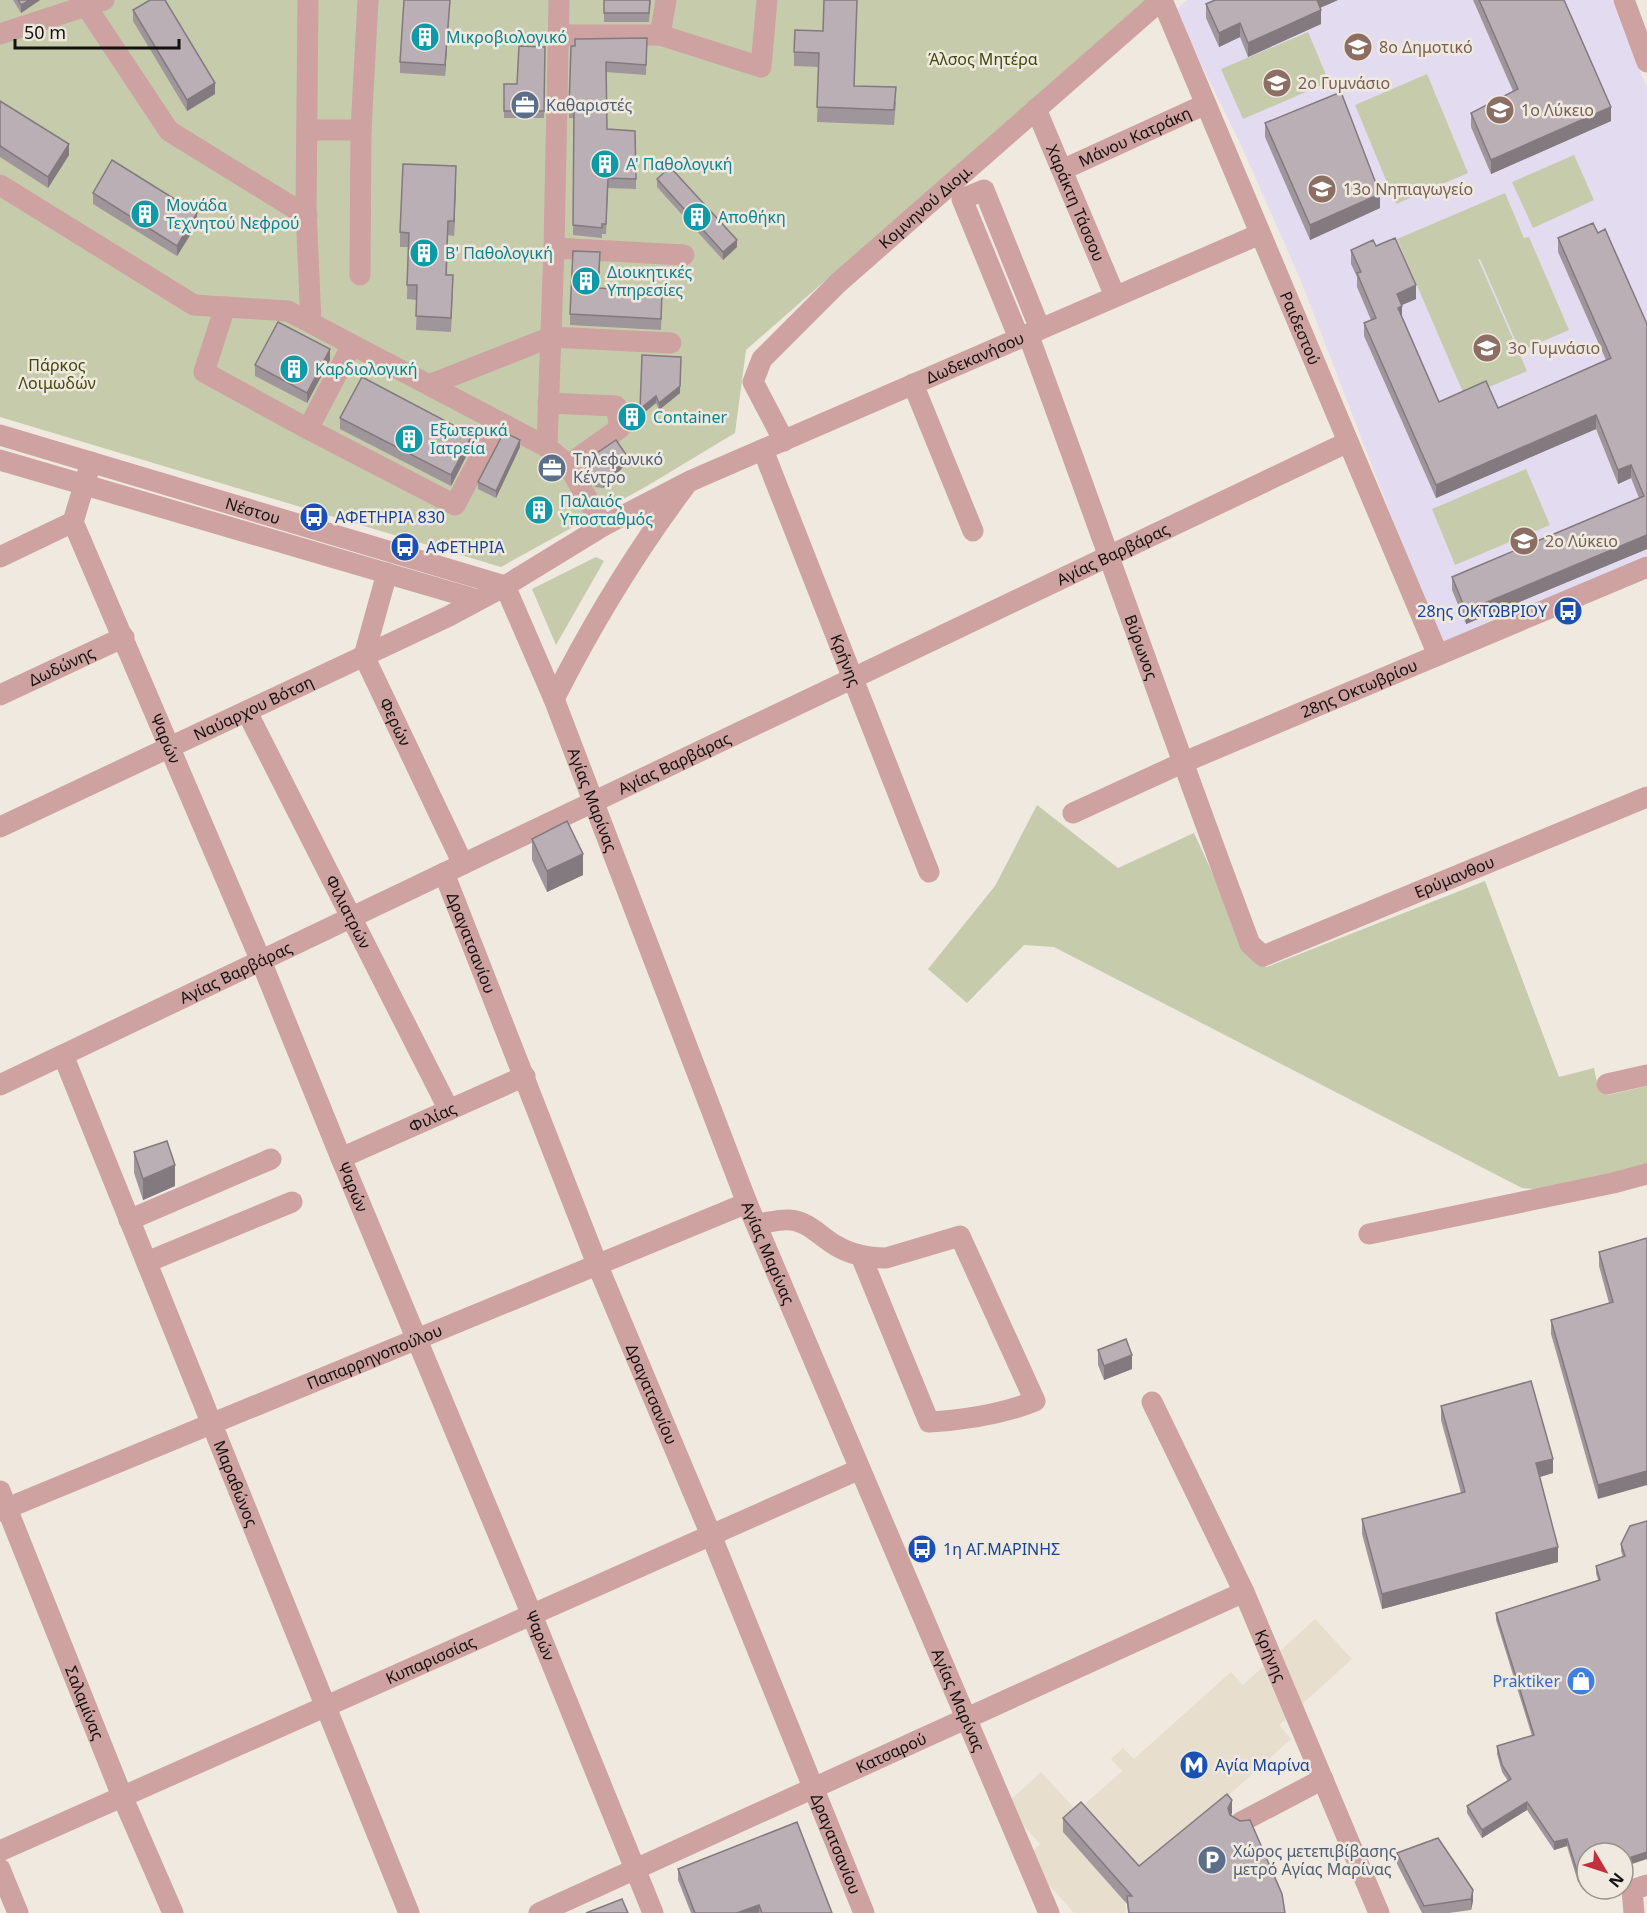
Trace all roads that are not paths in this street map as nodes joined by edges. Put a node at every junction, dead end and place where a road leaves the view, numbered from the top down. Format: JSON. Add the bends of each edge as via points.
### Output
{"nodes":[{"id":1,"x":308,"y":0,"type":"edge"},
{"id":2,"x":368,"y":0,"type":"edge"},
{"id":3,"x":559,"y":0,"type":"edge"},
{"id":4,"x":666,"y":0,"type":"edge"},
{"id":5,"x":766,"y":0,"type":"edge"},
{"id":6,"x":1162,"y":0,"type":"edge"},
{"id":7,"x":95,"y":3,"type":"edge"},
{"id":8,"x":1634,"y":11,"type":"edge"},
{"id":9,"x":0,"y":34,"type":"edge"},
{"id":10,"x":560,"y":35,"type":"junction"},
{"id":11,"x":660,"y":35,"type":"junction"},
{"id":12,"x":1647,"y":62,"type":"edge"},
{"id":13,"x":1206,"y":104,"type":"junction"},
{"id":14,"x":1036,"y":110,"type":"junction"},
{"id":15,"x":307,"y":130,"type":"junction"},
{"id":16,"x":361,"y":130,"type":"junction"},
{"id":17,"x":1062,"y":170,"type":"junction"},
{"id":18,"x":963,"y":173,"type":"junction"},
{"id":19,"x":0,"y":185,"type":"edge"},
{"id":20,"x":307,"y":216,"type":"junction"},
{"id":21,"x":1260,"y":234,"type":"junction"},
{"id":22,"x":554,"y":248,"type":"junction"},
{"id":23,"x":684,"y":255,"type":"dead end"},
{"id":24,"x":360,"y":275,"type":"dead end"},
{"id":25,"x":1115,"y":296,"type":"junction"},
{"id":26,"x":225,"y":307,"type":"junction"},
{"id":27,"x":311,"y":323,"type":"junction"},
{"id":28,"x":1029,"y":334,"type":"junction"},
{"id":29,"x":550,"y":337,"type":"junction"},
{"id":30,"x":671,"y":343,"type":"dead end"},
{"id":31,"x":352,"y":345,"type":"junction"},
{"id":32,"x":913,"y":384,"type":"junction"},
{"id":33,"x":429,"y":385,"type":"junction"},
{"id":34,"x":548,"y":403,"type":"junction"},
{"id":35,"x":499,"y":422,"type":"junction"},
{"id":36,"x":308,"y":429,"type":"junction"},
{"id":37,"x":0,"y":435,"type":"edge"},
{"id":38,"x":784,"y":441,"type":"junction"},
{"id":39,"x":1348,"y":442,"type":"junction"},
{"id":40,"x":547,"y":447,"type":"junction"},
{"id":41,"x":763,"y":450,"type":"junction"},
{"id":42,"x":0,"y":460,"type":"edge"},
{"id":43,"x":91,"y":462,"type":"junction"},
{"id":44,"x":568,"y":465,"type":"junction"},
{"id":45,"x":688,"y":482,"type":"junction"},
{"id":46,"x":84,"y":485,"type":"junction"},
{"id":47,"x":73,"y":522,"type":"junction"},
{"id":48,"x":603,"y":526,"type":"junction"},
{"id":49,"x":973,"y":531,"type":"dead end"},
{"id":50,"x":1110,"y":556,"type":"junction"},
{"id":51,"x":0,"y":557,"type":"edge"},
{"id":52,"x":1647,"y":567,"type":"edge"},
{"id":53,"x":387,"y":573,"type":"junction"},
{"id":54,"x":505,"y":585,"type":"junction"},
{"id":55,"x":478,"y":600,"type":"junction"},
{"id":56,"x":124,"y":637,"type":"junction"},
{"id":57,"x":1438,"y":655,"type":"junction"},
{"id":58,"x":364,"y":656,"type":"junction"},
{"id":59,"x":853,"y":678,"type":"junction"},
{"id":60,"x":0,"y":695,"type":"edge"},
{"id":61,"x":554,"y":699,"type":"junction"},
{"id":62,"x":247,"y":712,"type":"junction"},
{"id":63,"x":169,"y":749,"type":"junction"},
{"id":64,"x":1182,"y":763,"type":"junction"},
{"id":65,"x":1647,"y":797,"type":"edge"},
{"id":66,"x":594,"y":800,"type":"junction"},
{"id":67,"x":1073,"y":813,"type":"dead end"},
{"id":68,"x":0,"y":827,"type":"edge"},
{"id":69,"x":454,"y":868,"type":"junction"},
{"id":70,"x":929,"y":872,"type":"dead end"},
{"id":71,"x":351,"y":917,"type":"junction"},
{"id":72,"x":1263,"y":957,"type":"joint"},
{"id":73,"x":261,"y":961,"type":"junction"},
{"id":74,"x":63,"y":1055,"type":"junction"},
{"id":75,"x":1647,"y":1075,"type":"edge"},
{"id":76,"x":525,"y":1076,"type":"junction"},
{"id":77,"x":1607,"y":1084,"type":"dead end"},
{"id":78,"x":0,"y":1085,"type":"edge"},
{"id":79,"x":449,"y":1110,"type":"junction"},
{"id":80,"x":341,"y":1158,"type":"junction"},
{"id":81,"x":271,"y":1159,"type":"dead end"},
{"id":82,"x":1647,"y":1174,"type":"edge"},
{"id":83,"x":292,"y":1202,"type":"dead end"},
{"id":84,"x":747,"y":1203,"type":"junction"},
{"id":85,"x":129,"y":1220,"type":"junction"},
{"id":86,"x":757,"y":1224,"type":"junction"},
{"id":87,"x":1369,"y":1234,"type":"dead end"},
{"id":88,"x":861,"y":1256,"type":"junction"},
{"id":89,"x":147,"y":1262,"type":"junction"},
{"id":90,"x":597,"y":1264,"type":"junction"},
{"id":91,"x":417,"y":1339,"type":"junction"},
{"id":92,"x":1152,"y":1402,"type":"dead end"},
{"id":93,"x":212,"y":1423,"type":"junction"},
{"id":94,"x":860,"y":1469,"type":"junction"},
{"id":95,"x":2,"y":1503,"type":"edge"},
{"id":96,"x":711,"y":1535,"type":"junction"},
{"id":97,"x":1244,"y":1592,"type":"junction"},
{"id":98,"x":532,"y":1615,"type":"junction"},
{"id":99,"x":326,"y":1706,"type":"junction"},
{"id":100,"x":966,"y":1718,"type":"junction"},
{"id":101,"x":1323,"y":1779,"type":"junction"},
{"id":102,"x":812,"y":1788,"type":"junction"},
{"id":103,"x":122,"y":1796,"type":"junction"},
{"id":104,"x":1241,"y":1822,"type":"edge"},
{"id":105,"x":0,"y":1851,"type":"edge"},
{"id":106,"x":634,"y":1868,"type":"junction"},
{"id":107,"x":0,"y":1869,"type":"edge"},
{"id":108,"x":1647,"y":1885,"type":"edge"},
{"id":109,"x":18,"y":1913,"type":"edge"},
{"id":110,"x":173,"y":1913,"type":"edge"},
{"id":111,"x":409,"y":1913,"type":"edge"},
{"id":112,"x":539,"y":1913,"type":"edge"},
{"id":113,"x":653,"y":1913,"type":"edge"},
{"id":114,"x":864,"y":1913,"type":"edge"},
{"id":115,"x":1048,"y":1913,"type":"edge"},
{"id":116,"x":1379,"y":1913,"type":"edge"},
{"id":117,"x":1634,"y":1913,"type":"edge"}],
"edges":[{"from":1,"to":15,"type":"street"},
{"from":2,"to":16,"type":"street"},
{"from":3,"to":10,"type":"street"},
{"from":4,"to":11,"type":"street"},
{"from":5,"to":11,"type":"street","via":[[761,67]]},
{"from":6,"to":13,"type":"street","name":"Ραιδεστού"},
{"from":6,"to":14,"type":"street","name":"Κομνηνού Διομ."},
{"from":7,"to":9,"type":"street"},
{"from":7,"to":20,"type":"street","via":[[169,131]]},
{"from":8,"to":12,"type":"street"},
{"from":10,"to":11,"type":"street"},
{"from":10,"to":22,"type":"street"},
{"from":13,"to":17,"type":"street","name":"Μάνου Κατράκη"},
{"from":13,"to":21,"type":"street","name":"Ραιδεστού"},
{"from":14,"to":17,"type":"street","name":"Χαράκτη Τάσσου"},
{"from":14,"to":18,"type":"street","name":"Κομνηνού Διομ."},
{"from":15,"to":16,"type":"street"},
{"from":15,"to":20,"type":"street"},
{"from":16,"to":24,"type":"street"},
{"from":17,"to":25,"type":"street","name":"Χαράκτη Τάσσου"},
{"from":18,"to":28,"type":"street","name":"Βύρωνος","via":[[972,195],[984,190]]},
{"from":18,"to":38,"type":"street","name":"Κομνηνού Διομ.","via":[[838,283],[762,359],[753,382]]},
{"from":19,"to":26,"type":"street","via":[[194,305]]},
{"from":20,"to":27,"type":"street"},
{"from":21,"to":25,"type":"street","name":"Δωδεκανήσου"},
{"from":21,"to":39,"type":"street","name":"Ραιδεστού"},
{"from":22,"to":23,"type":"street"},
{"from":22,"to":29,"type":"street"},
{"from":25,"to":28,"type":"street","name":"Δωδεκανήσου"},
{"from":26,"to":27,"type":"street","via":[[288,311]]},
{"from":26,"to":36,"type":"street","via":[[204,372]]},
{"from":27,"to":31,"type":"street"},
{"from":28,"to":32,"type":"street","name":"Δωδεκανήσου"},
{"from":28,"to":50,"type":"street","name":"Βύρωνος"},
{"from":29,"to":30,"type":"street"},
{"from":29,"to":33,"type":"street"},
{"from":29,"to":34,"type":"street"},
{"from":31,"to":33,"type":"street"},
{"from":31,"to":36,"type":"street"},
{"from":32,"to":38,"type":"street","name":"Δωδεκανήσου"},
{"from":32,"to":49,"type":"street"},
{"from":33,"to":35,"type":"street"},
{"from":34,"to":40,"type":"street"},
{"from":34,"to":44,"type":"street","via":[[616,406],[620,428]]},
{"from":35,"to":36,"type":"street","via":[[455,505]]},
{"from":35,"to":40,"type":"street"},
{"from":37,"to":43,"type":"street","name":"Νέστου"},
{"from":38,"to":41,"type":"street","name":"Δωδεκανήσου"},
{"from":39,"to":50,"type":"street","name":"Αγίας Βαρβάρας"},
{"from":39,"to":57,"type":"street","name":"Ραιδεστού"},
{"from":40,"to":44,"type":"street"},
{"from":41,"to":45,"type":"street","name":"Δωδεκανήσου"},
{"from":41,"to":59,"type":"street","name":"Κρήνης"},
{"from":42,"to":46,"type":"street","name":"Νέστου"},
{"from":43,"to":46,"type":"street"},
{"from":43,"to":54,"type":"street","name":"Νέστου"},
{"from":44,"to":48,"type":"street"},
{"from":45,"to":48,"type":"street","name":"Δωδεκανήσου"},
{"from":45,"to":61,"type":"street","via":[[646,538],[608,599]]},
{"from":46,"to":47,"type":"street"},
{"from":46,"to":53,"type":"street","name":"Νέστου"},
{"from":47,"to":51,"type":"street"},
{"from":47,"to":56,"type":"street","name":"Ψαρών"},
{"from":48,"to":54,"type":"street","name":"Δωδεκανήσου"},
{"from":50,"to":59,"type":"street","name":"Αγίας Βαρβάρας"},
{"from":50,"to":64,"type":"street","name":"Βύρωνος"},
{"from":52,"to":57,"type":"street","name":"28ης Οκτωβρίου"},
{"from":53,"to":55,"type":"street","name":"Νέστου"},
{"from":53,"to":58,"type":"street"},
{"from":54,"to":55,"type":"street","name":"Ναύαρχου Βότση"},
{"from":54,"to":61,"type":"street","name":"Αγίας Μαρίνας"},
{"from":55,"to":58,"type":"street","name":"Ναύαρχου Βότση"},
{"from":56,"to":60,"type":"street","name":"Δωδώνης"},
{"from":56,"to":63,"type":"street","name":"Ψαρών"},
{"from":57,"to":64,"type":"street","name":"28ης Οκτωβρίου"},
{"from":58,"to":62,"type":"street","name":"Ναύαρχου Βότση"},
{"from":58,"to":69,"type":"street","name":"Φερών"},
{"from":59,"to":66,"type":"street","name":"Αγίας Βαρβάρας"},
{"from":59,"to":70,"type":"street","name":"Κρήνης"},
{"from":61,"to":66,"type":"street","name":"Αγίας Μαρίνας"},
{"from":62,"to":63,"type":"street","name":"Ναύαρχου Βότση"},
{"from":62,"to":71,"type":"street","name":"Φιλιατρών"},
{"from":63,"to":68,"type":"street","name":"Ναύαρχου Βότση"},
{"from":63,"to":73,"type":"street","name":"Ψαρών"},
{"from":64,"to":67,"type":"street","name":"28ης Οκτωβρίου"},
{"from":64,"to":72,"type":"street","name":"Βύρωνος","via":[[1250,944]]},
{"from":65,"to":72,"type":"street","name":"Ερύμανθου"},
{"from":66,"to":69,"type":"street","name":"Αγίας Βαρβάρας"},
{"from":66,"to":84,"type":"street","name":"Αγίας Μαρίνας"},
{"from":69,"to":71,"type":"street","name":"Αγίας Βαρβάρας"},
{"from":69,"to":76,"type":"street","name":"Δραγατσανίου"},
{"from":71,"to":73,"type":"street","name":"Αγίας Βαρβάρας"},
{"from":71,"to":79,"type":"street","name":"Φιλιατρών"},
{"from":73,"to":74,"type":"street","name":"Αγίας Βαρβάρας"},
{"from":73,"to":80,"type":"street","name":"Ψαρών"},
{"from":74,"to":78,"type":"street","name":"Αγίας Βαρβάρας"},
{"from":74,"to":85,"type":"street","name":"Μαραθώνος"},
{"from":75,"to":77,"type":"street"},
{"from":76,"to":79,"type":"street","name":"Φιλίας"},
{"from":76,"to":90,"type":"street","name":"Δραγατσανίου"},
{"from":79,"to":80,"type":"street","name":"Φιλίας"},
{"from":80,"to":91,"type":"street","name":"Ψαρών"},
{"from":81,"to":85,"type":"street"},
{"from":82,"to":87,"type":"street"},
{"from":83,"to":89,"type":"street"},
{"from":84,"to":86,"type":"street","name":"Αγίας Μαρίνας"},
{"from":84,"to":90,"type":"street","name":"Παπαρρηγοπούλου"},
{"from":85,"to":89,"type":"street","name":"Μαραθώνος"},
{"from":86,"to":88,"type":"street","via":[[799,1222]]},
{"from":86,"to":94,"type":"street","name":"Αγίας Μαρίνας"},
{"from":88,"to":88,"type":"street","via":[[886,1258],[960,1236],[1035,1401],[974,1419],[929,1422]]},
{"from":89,"to":93,"type":"street","name":"Μαραθώνος"},
{"from":90,"to":91,"type":"street","name":"Παπαρρηγοπούλου"},
{"from":90,"to":96,"type":"street","name":"Δραγατσανίου"},
{"from":91,"to":93,"type":"street","name":"Παπαρρηγοπούλου"},
{"from":91,"to":98,"type":"street","name":"Ψαρών"},
{"from":92,"to":97,"type":"street","name":"Κρήνης"},
{"from":93,"to":95,"type":"street","name":"Παπαρρηγοπούλου"},
{"from":93,"to":99,"type":"street","name":"Μαραθώνος"},
{"from":94,"to":96,"type":"street","name":"Κυπαρισσίας"},
{"from":94,"to":100,"type":"street","name":"Αγίας Μαρίνας"},
{"from":95,"to":103,"type":"street","name":"Σαλαμίνας"},
{"from":96,"to":98,"type":"street","name":"Κυπαρισσίας"},
{"from":96,"to":102,"type":"street","name":"Δραγατσανίου"},
{"from":97,"to":100,"type":"street","name":"Κατσαρού"},
{"from":97,"to":101,"type":"street","name":"Κρήνης"},
{"from":98,"to":99,"type":"street","name":"Κυπαρισσίας"},
{"from":98,"to":106,"type":"street","name":"Ψαρών"},
{"from":99,"to":103,"type":"street","name":"Κυπαρισσίας"},
{"from":99,"to":111,"type":"street","name":"Μαραθώνος"},
{"from":100,"to":102,"type":"street","name":"Κατσαρού"},
{"from":100,"to":115,"type":"street","name":"Αγίας Μαρίνας"},
{"from":101,"to":104,"type":"street"},
{"from":101,"to":116,"type":"street","name":"Κρήνης"},
{"from":102,"to":106,"type":"street","name":"Κατσαρού"},
{"from":102,"to":114,"type":"street","name":"Δραγατσανίου"},
{"from":103,"to":105,"type":"street","name":"Κυπαρισσίας"},
{"from":103,"to":110,"type":"street","name":"Σαλαμίνας"},
{"from":106,"to":112,"type":"street","name":"Κατσαρού"},
{"from":106,"to":113,"type":"street","name":"Ψαρών"},
{"from":107,"to":109,"type":"street"},
{"from":108,"to":117,"type":"street","via":[[1632,1890]]}]}
